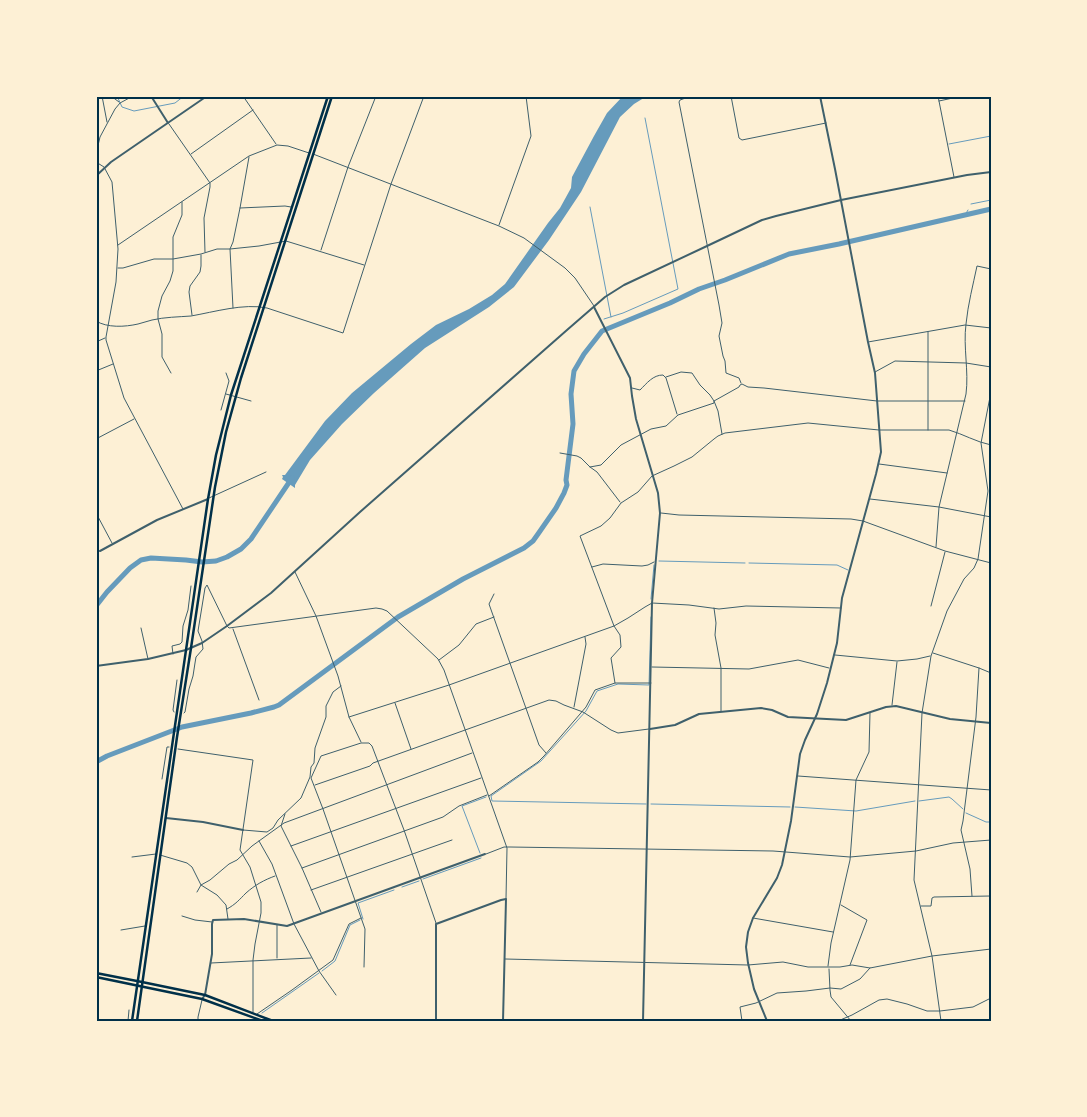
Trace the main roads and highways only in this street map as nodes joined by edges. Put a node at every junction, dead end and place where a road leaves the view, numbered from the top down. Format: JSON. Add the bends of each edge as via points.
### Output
{"nodes":[{"id":1,"x":328,"y":96,"type":"edge"},
{"id":2,"x":332,"y":96,"type":"edge"},
{"id":3,"x":96,"y":975,"type":"edge"},
{"id":4,"x":137,"y":983,"type":"junction"},
{"id":5,"x":142,"y":984,"type":"junction"},
{"id":6,"x":132,"y":1021,"type":"edge"},
{"id":7,"x":137,"y":1021,"type":"edge"},
{"id":8,"x":263,"y":1021,"type":"edge"},
{"id":9,"x":274,"y":1021,"type":"edge"}],
"edges":[{"from":1,"to":4,"type":"main road","via":[[259,306],[216,455]]},
{"from":2,"to":5,"type":"main road","via":[[236,396],[222,450]]},
{"from":3,"to":4,"type":"main road"},
{"from":4,"to":5,"type":"main road"},
{"from":4,"to":6,"type":"main road"},
{"from":5,"to":7,"type":"main road"},
{"from":5,"to":8,"type":"main road","via":[[202,999]]},
{"from":5,"to":9,"type":"main road","via":[[205,995]]}]}
